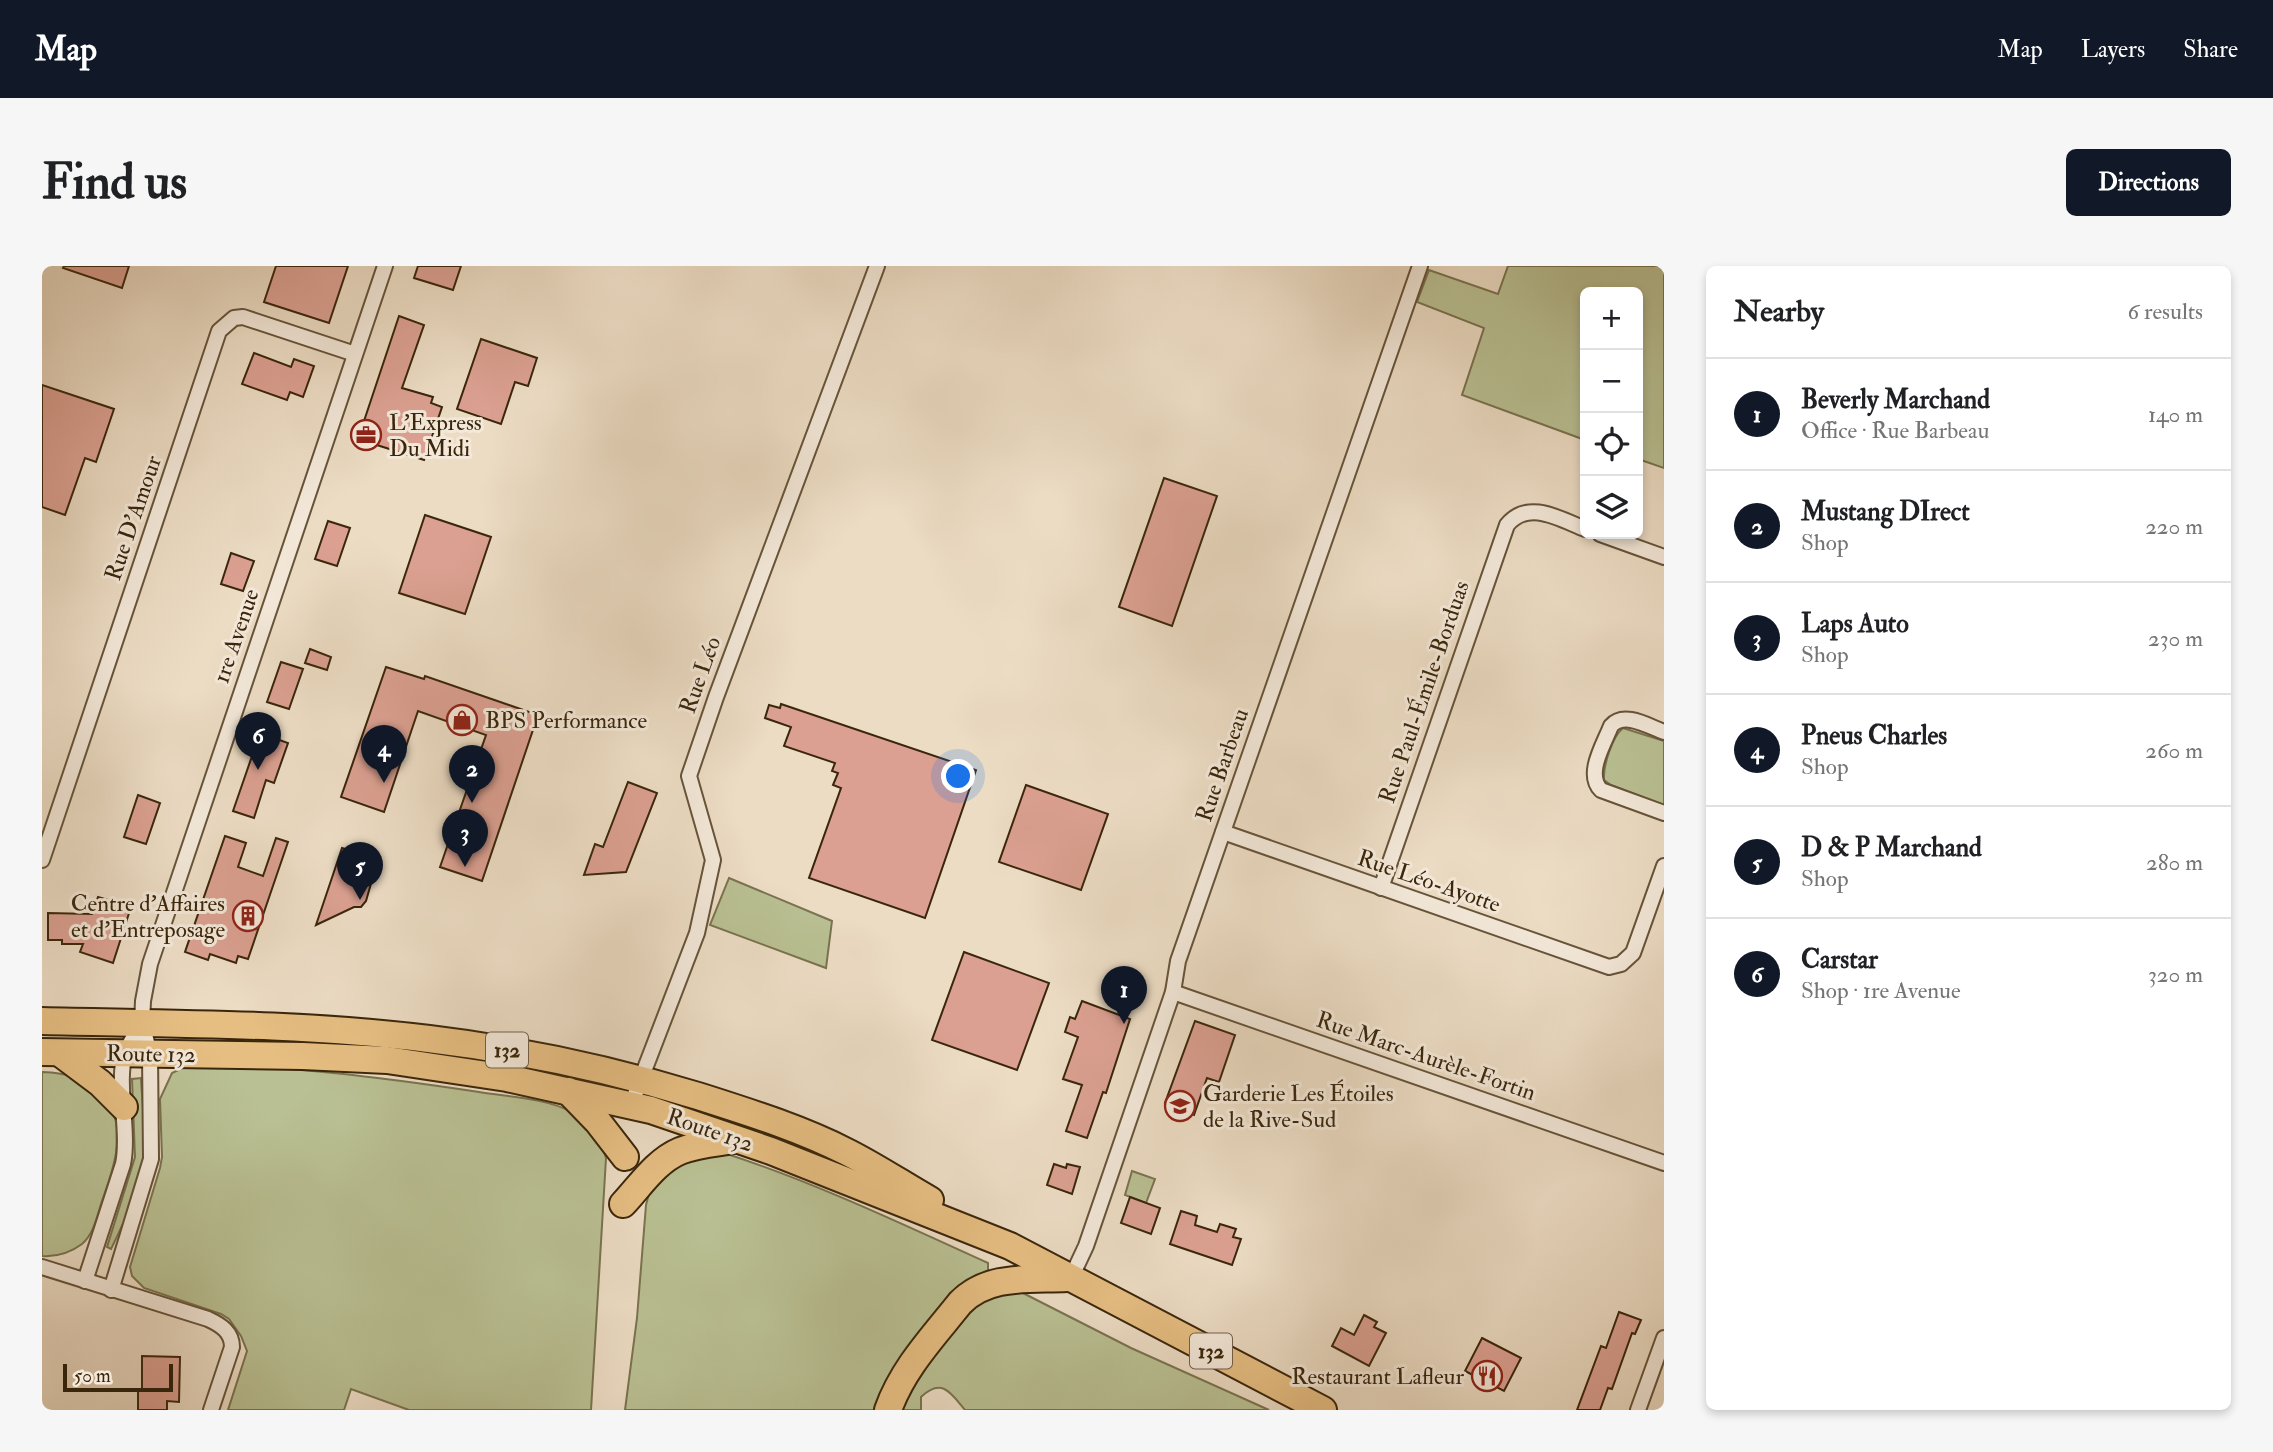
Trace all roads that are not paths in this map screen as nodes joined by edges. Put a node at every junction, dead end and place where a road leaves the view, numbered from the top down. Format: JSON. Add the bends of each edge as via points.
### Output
{"nodes":[{"id":1,"x":385,"y":266,"type":"edge"},
{"id":2,"x":877,"y":266,"type":"edge"},
{"id":3,"x":1420,"y":266,"type":"edge"},
{"id":4,"x":355,"y":354,"type":"junction"},
{"id":5,"x":1580,"y":526,"type":"edge"},
{"id":6,"x":1614,"y":539,"type":"edge"},
{"id":7,"x":1664,"y":557,"type":"edge"},
{"id":8,"x":1664,"y":732,"type":"edge"},
{"id":9,"x":1664,"y":813,"type":"edge"},
{"id":10,"x":1223,"y":832,"type":"junction"},
{"id":11,"x":42,"y":859,"type":"edge"},
{"id":12,"x":1664,"y":866,"type":"edge"},
{"id":13,"x":1381,"y":888,"type":"junction"},
{"id":14,"x":1173,"y":992,"type":"junction"},
{"id":15,"x":42,"y":1021,"type":"edge"},
{"id":16,"x":142,"y":1023,"type":"junction"},
{"id":17,"x":51,"y":1052,"type":"edge"},
{"id":18,"x":137,"y":1054,"type":"junction"},
{"id":19,"x":640,"y":1080,"type":"junction"},
{"id":20,"x":568,"y":1091,"type":"junction"},
{"id":21,"x":631,"y":1105,"type":"junction"},
{"id":22,"x":124,"y":1107,"type":"junction"},
{"id":23,"x":740,"y":1139,"type":"junction"},
{"id":24,"x":625,"y":1157,"type":"dead end"},
{"id":25,"x":1664,"y":1163,"type":"edge"},
{"id":26,"x":623,"y":1204,"type":"dead end"},
{"id":27,"x":1010,"y":1247,"type":"junction"},
{"id":28,"x":42,"y":1267,"type":"edge"},
{"id":29,"x":1071,"y":1278,"type":"junction"},
{"id":30,"x":85,"y":1281,"type":"junction"},
{"id":31,"x":111,"y":1290,"type":"junction"},
{"id":32,"x":1664,"y":1338,"type":"edge"},
{"id":33,"x":211,"y":1410,"type":"edge"},
{"id":34,"x":888,"y":1410,"type":"edge"},
{"id":35,"x":1323,"y":1410,"type":"edge"},
{"id":36,"x":1638,"y":1410,"type":"edge"}],
"edges":[{"from":1,"to":4,"type":"street","name":"1re Avenue"},
{"from":2,"to":19,"type":"street","name":"Rue Léo","via":[[690,776],[713,860],[697,933]]},
{"from":3,"to":10,"type":"street","name":"Rue Barbeau"},
{"from":4,"to":11,"type":"street","name":"Rue D'Amour","via":[[243,317],[234,318],[219,331]]},
{"from":4,"to":16,"type":"street","name":"1re Avenue","via":[[150,964]]},
{"from":5,"to":13,"type":"street","name":"Rue Paul-Émile-Borduas","via":[[1538,512],[1517,514],[1507,525]]},
{"from":6,"to":7,"type":"street"},
{"from":8,"to":9,"type":"street","via":[[1625,718],[1614,722],[1594,776],[1601,790]]},
{"from":10,"to":13,"type":"street","name":"Rue Léo-Ayotte"},
{"from":10,"to":14,"type":"street","name":"Rue Barbeau","via":[[1175,970]]},
{"from":12,"to":13,"type":"street","name":"Rue Léo-Ayotte","via":[[1636,948],[1631,957],[1609,967]]},
{"from":14,"to":25,"type":"street","name":"Rue Marc-Aurèle-Fortin"},
{"from":14,"to":29,"type":"street","name":"Rue Barbeau","via":[[1086,1247]]},
{"from":15,"to":16,"type":"highway","name":"Route 132"},
{"from":16,"to":18,"type":"street"},
{"from":16,"to":18,"type":"street"},
{"from":16,"to":19,"type":"highway","name":"Route 132","number":"132","via":[[397,1035],[557,1059]]},
{"from":17,"to":18,"type":"highway","name":"Route 132","number":"132"},
{"from":17,"to":22,"type":"highway","via":[[100,1083]]},
{"from":18,"to":20,"type":"highway","name":"Route 132","number":"132","via":[[387,1060]]},
{"from":18,"to":22,"type":"street"},
{"from":18,"to":31,"type":"street","via":[[151,1159]]},
{"from":19,"to":21,"type":"street","name":"Rue Léo"},
{"from":19,"to":27,"type":"highway","name":"Route 132","number":"132","via":[[719,1103],[848,1152]]},
{"from":20,"to":21,"type":"highway","name":"Route 132","number":"132"},
{"from":20,"to":24,"type":"highway"},
{"from":21,"to":23,"type":"highway","name":"Route 132","number":"132"},
{"from":22,"to":30,"type":"street","via":[[123,1164]]},
{"from":23,"to":26,"type":"highway","via":[[671,1155]]},
{"from":23,"to":27,"type":"highway","name":"Route 132","number":"132"},
{"from":27,"to":29,"type":"highway","name":"Route 132","number":"132"},
{"from":28,"to":30,"type":"street"},
{"from":29,"to":34,"type":"highway","via":[[1003,1280],[970,1293],[907,1369]]},
{"from":29,"to":35,"type":"highway","name":"Route 132","number":"132"},
{"from":30,"to":31,"type":"street"},
{"from":31,"to":33,"type":"street","via":[[208,1320],[228,1332],[232,1347]]},
{"from":32,"to":36,"type":"street"}]}
